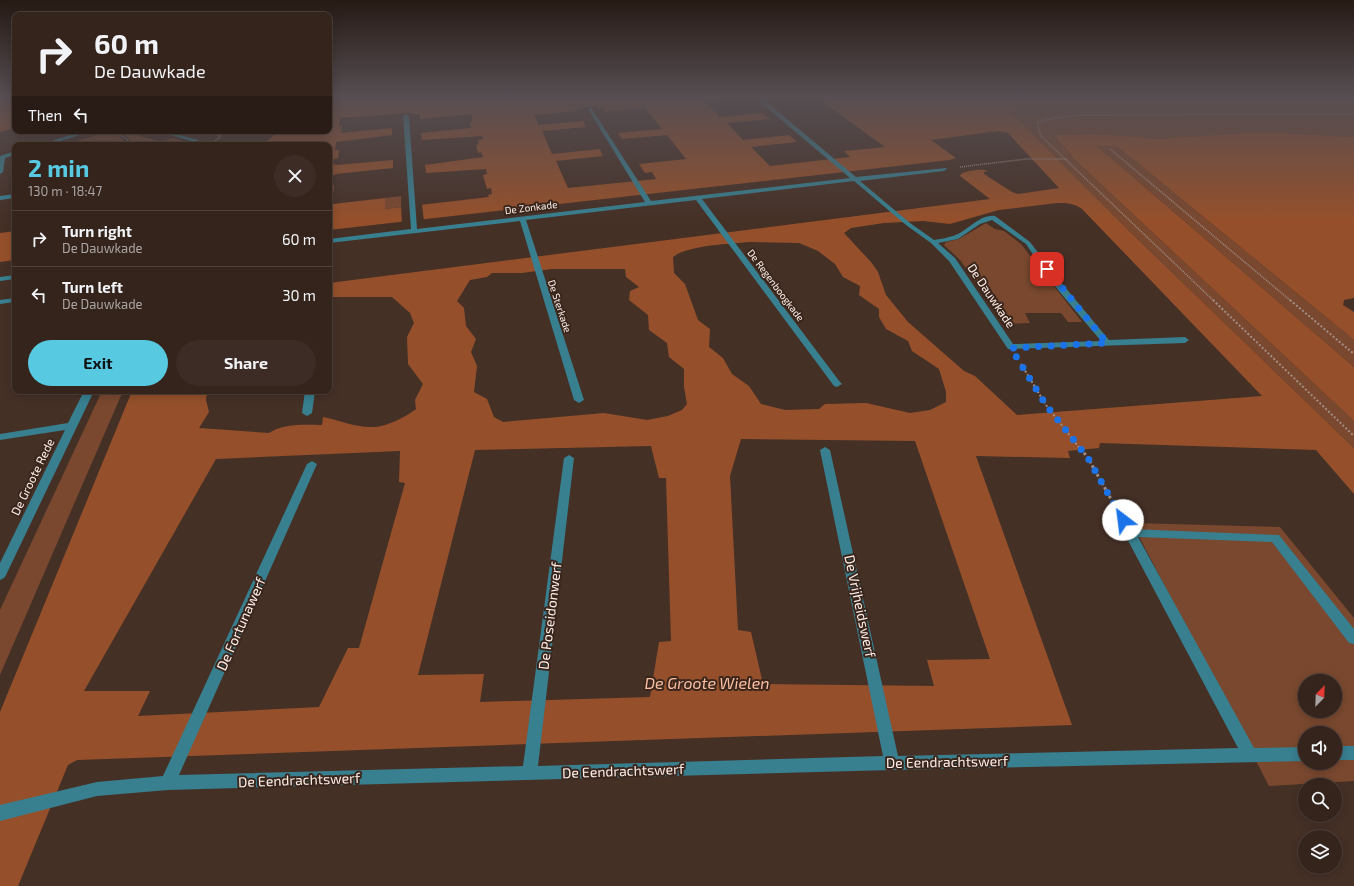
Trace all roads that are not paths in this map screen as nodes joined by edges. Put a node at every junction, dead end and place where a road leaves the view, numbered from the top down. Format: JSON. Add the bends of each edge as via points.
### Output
{"nodes":[{"id":1,"x":68,"y":137,"type":"edge"},
{"id":2,"x":184,"y":137,"type":"edge"},
{"id":3,"x":408,"y":137,"type":"edge"},
{"id":4,"x":608,"y":137,"type":"edge"},
{"id":5,"x":806,"y":137,"type":"edge"},
{"id":6,"x":52,"y":142,"type":"edge"},
{"id":7,"x":192,"y":142,"type":"edge"},
{"id":8,"x":12,"y":154,"type":"edge"},
{"id":9,"x":944,"y":169,"type":"road end"},
{"id":10,"x":0,"y":172,"type":"edge"},
{"id":11,"x":857,"y":180,"type":"junction"},
{"id":12,"x":12,"y":196,"type":"edge"},
{"id":13,"x":0,"y":198,"type":"edge"},
{"id":14,"x":698,"y":198,"type":"junction"},
{"id":15,"x":648,"y":201,"type":"junction"},
{"id":16,"x":522,"y":218,"type":"junction"},
{"id":17,"x":414,"y":228,"type":"junction"},
{"id":18,"x":332,"y":242,"type":"edge"},
{"id":19,"x":933,"y":242,"type":"junction"},
{"id":20,"x":12,"y":277,"type":"edge"},
{"id":21,"x":0,"y":279,"type":"edge"},
{"id":22,"x":12,"y":300,"type":"edge"},
{"id":23,"x":0,"y":302,"type":"edge"},
{"id":24,"x":1185,"y":340,"type":"dead end"},
{"id":25,"x":1107,"y":343,"type":"junction"},
{"id":26,"x":837,"y":384,"type":"dead end"},
{"id":27,"x":88,"y":394,"type":"edge"},
{"id":28,"x":310,"y":394,"type":"edge"},
{"id":29,"x":579,"y":400,"type":"dead end"},
{"id":30,"x":308,"y":413,"type":"dead end"},
{"id":31,"x":72,"y":426,"type":"junction"},
{"id":32,"x":0,"y":437,"type":"edge"},
{"id":33,"x":825,"y":450,"type":"dead end"},
{"id":34,"x":569,"y":458,"type":"dead end"},
{"id":35,"x":312,"y":464,"type":"dead end"},
{"id":36,"x":0,"y":575,"type":"edge"},
{"id":37,"x":1354,"y":639,"type":"edge"},
{"id":38,"x":1342,"y":753,"type":"edge"},
{"id":39,"x":1354,"y":753,"type":"edge"},
{"id":40,"x":1298,"y":754,"type":"edge"},
{"id":41,"x":1250,"y":756,"type":"junction"},
{"id":42,"x":892,"y":763,"type":"junction"},
{"id":43,"x":530,"y":773,"type":"junction"},
{"id":44,"x":168,"y":783,"type":"junction"},
{"id":45,"x":0,"y":813,"type":"edge"}],
"edges":[{"from":1,"to":6,"type":"street"},
{"from":2,"to":7,"type":"street","via":[[195,140]]},
{"from":3,"to":17,"type":"street"},
{"from":4,"to":15,"type":"street"},
{"from":5,"to":11,"type":"street"},
{"from":8,"to":10,"type":"street","via":[[2,157]]},
{"from":9,"to":11,"type":"street","name":"De Zonkade"},
{"from":11,"to":14,"type":"street","name":"De Zonkade"},
{"from":11,"to":19,"type":"street","name":"De Dauwkade"},
{"from":12,"to":13,"type":"street"},
{"from":14,"to":15,"type":"street","name":"De Zonkade"},
{"from":14,"to":26,"type":"street","name":"De Regenboogkade"},
{"from":15,"to":16,"type":"street","name":"De Zonkade"},
{"from":16,"to":17,"type":"street","name":"De Zonkade"},
{"from":16,"to":29,"type":"street","name":"De Sterkade"},
{"from":17,"to":18,"type":"street","name":"De Zonkade"},
{"from":19,"to":25,"type":"street","name":"De Dauwkade","via":[[952,260],[1011,348]]},
{"from":19,"to":25,"type":"street","via":[[956,238],[978,223],[993,217],[1028,244]]},
{"from":20,"to":21,"type":"street"},
{"from":22,"to":23,"type":"street"},
{"from":24,"to":25,"type":"street","name":"De Dauwkade"},
{"from":27,"to":31,"type":"street","name":"De Groote Rede"},
{"from":28,"to":30,"type":"street"},
{"from":31,"to":32,"type":"street"},
{"from":31,"to":36,"type":"street","name":"De Groote Rede"},
{"from":33,"to":42,"type":"street","name":"De Vrijheidswerf"},
{"from":34,"to":43,"type":"street","name":"De Poseidonwerf"},
{"from":35,"to":44,"type":"street","name":"De Fortunawerf"},
{"from":37,"to":41,"type":"street","via":[[1275,538],[1130,533]]},
{"from":38,"to":39,"type":"street"},
{"from":40,"to":41,"type":"street","name":"De Eendrachtswerf"},
{"from":41,"to":42,"type":"street","name":"De Eendrachtswerf"},
{"from":42,"to":43,"type":"street","name":"De Eendrachtswerf"},
{"from":43,"to":44,"type":"street","name":"De Eendrachtswerf"},
{"from":44,"to":45,"type":"street","name":"De Eendrachtswerf","via":[[97,789]]}]}
